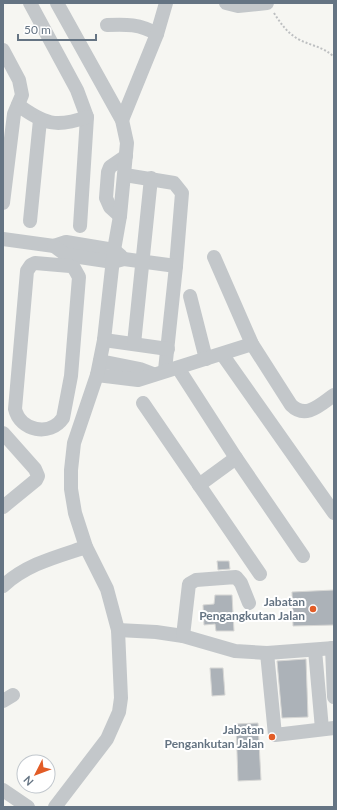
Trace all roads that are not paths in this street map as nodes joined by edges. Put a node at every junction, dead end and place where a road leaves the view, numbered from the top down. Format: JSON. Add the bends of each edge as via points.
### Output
{"nodes":[{"id":1,"x":30,"y":3,"type":"edge"},
{"id":2,"x":57,"y":3,"type":"edge"},
{"id":3,"x":166,"y":3,"type":"edge"},
{"id":4,"x":226,"y":3,"type":"edge"},
{"id":5,"x":269,"y":6,"type":"edge"},
{"id":6,"x":107,"y":25,"type":"dead end"},
{"id":7,"x":157,"y":34,"type":"junction"},
{"id":8,"x":3,"y":50,"type":"edge"},
{"id":9,"x":12,"y":111,"type":"edge"},
{"id":10,"x":87,"y":117,"type":"junction"},
{"id":11,"x":40,"y":120,"type":"junction"},
{"id":12,"x":122,"y":120,"type":"junction"},
{"id":13,"x":126,"y":156,"type":"junction"},
{"id":14,"x":4,"y":170,"type":"edge"},
{"id":15,"x":125,"y":175,"type":"junction"},
{"id":16,"x":151,"y":178,"type":"junction"},
{"id":17,"x":3,"y":203,"type":"edge"},
{"id":18,"x":120,"y":216,"type":"junction"},
{"id":19,"x":30,"y":221,"type":"dead end"},
{"id":20,"x":80,"y":226,"type":"dead end"},
{"id":21,"x":3,"y":239,"type":"edge"},
{"id":22,"x":117,"y":257,"type":"junction"},
{"id":23,"x":214,"y":257,"type":"dead end"},
{"id":24,"x":142,"y":262,"type":"junction"},
{"id":25,"x":176,"y":266,"type":"junction"},
{"id":26,"x":190,"y":296,"type":"dead end"},
{"id":27,"x":104,"y":340,"type":"junction"},
{"id":28,"x":134,"y":344,"type":"junction"},
{"id":29,"x":252,"y":344,"type":"junction"},
{"id":30,"x":168,"y":349,"type":"junction"},
{"id":31,"x":222,"y":354,"type":"junction"},
{"id":32,"x":206,"y":359,"type":"junction"},
{"id":33,"x":100,"y":361,"type":"junction"},
{"id":34,"x":165,"y":371,"type":"junction"},
{"id":35,"x":72,"y":376,"type":"junction"},
{"id":36,"x":95,"y":380,"type":"junction"},
{"id":37,"x":333,"y":398,"type":"edge"},
{"id":38,"x":143,"y":403,"type":"dead end"},
{"id":39,"x":3,"y":432,"type":"edge"},
{"id":40,"x":236,"y":458,"type":"junction"},
{"id":41,"x":199,"y":485,"type":"junction"},
{"id":42,"x":3,"y":507,"type":"edge"},
{"id":43,"x":334,"y":513,"type":"edge"},
{"id":44,"x":86,"y":547,"type":"junction"},
{"id":45,"x":303,"y":556,"type":"dead end"},
{"id":46,"x":260,"y":574,"type":"dead end"},
{"id":47,"x":3,"y":586,"type":"edge"},
{"id":48,"x":249,"y":603,"type":"dead end"},
{"id":49,"x":118,"y":630,"type":"junction"},
{"id":50,"x":183,"y":636,"type":"junction"},
{"id":51,"x":333,"y":648,"type":"edge"},
{"id":52,"x":315,"y":650,"type":"junction"},
{"id":53,"x":267,"y":653,"type":"junction"},
{"id":54,"x":334,"y":697,"type":"edge"},
{"id":55,"x":328,"y":729,"type":"edge"},
{"id":56,"x":3,"y":790,"type":"edge"},
{"id":57,"x":28,"y":807,"type":"edge"},
{"id":58,"x":55,"y":807,"type":"edge"}],
"edges":[{"from":1,"to":10,"type":"street","via":[[77,90]]},
{"from":2,"to":12,"type":"street"},
{"from":3,"to":7,"type":"street"},
{"from":4,"to":5,"type":"street","via":[[238,6]]},
{"from":6,"to":7,"type":"street","via":[[134,24]]},
{"from":7,"to":12,"type":"street"},
{"from":8,"to":9,"type":"street","via":[[22,88],[22,95]]},
{"from":9,"to":11,"type":"street"},
{"from":9,"to":14,"type":"street"},
{"from":10,"to":11,"type":"street","via":[[64,124]]},
{"from":10,"to":20,"type":"street"},
{"from":11,"to":19,"type":"street"},
{"from":12,"to":13,"type":"street","via":[[127,143]]},
{"from":13,"to":15,"type":"street"},
{"from":13,"to":18,"type":"street","via":[[110,167],[107,178],[106,198],[110,207]]},
{"from":14,"to":17,"type":"street"},
{"from":15,"to":16,"type":"street"},
{"from":15,"to":18,"type":"street"},
{"from":16,"to":24,"type":"street"},
{"from":16,"to":25,"type":"street","via":[[174,183],[182,193]]},
{"from":18,"to":22,"type":"street"},
{"from":21,"to":22,"type":"street","via":[[54,246],[66,242]]},
{"from":22,"to":24,"type":"street"},
{"from":22,"to":27,"type":"street"},
{"from":23,"to":29,"type":"street"},
{"from":24,"to":25,"type":"street"},
{"from":24,"to":28,"type":"street"},
{"from":25,"to":30,"type":"street"},
{"from":26,"to":32,"type":"street"},
{"from":27,"to":28,"type":"street"},
{"from":27,"to":33,"type":"street"},
{"from":28,"to":30,"type":"street"},
{"from":29,"to":31,"type":"street"},
{"from":29,"to":37,"type":"street","via":[[295,410],[304,413]]},
{"from":30,"to":34,"type":"street"},
{"from":31,"to":32,"type":"street"},
{"from":31,"to":43,"type":"street"},
{"from":32,"to":34,"type":"street"},
{"from":33,"to":34,"type":"street"},
{"from":33,"to":36,"type":"street"},
{"from":34,"to":36,"type":"street","via":[[138,380]]},
{"from":34,"to":40,"type":"street"},
{"from":35,"to":35,"type":"street","via":[[63,418],[59,424],[45,430],[35,429],[20,420],[15,409],[27,271],[35,263],[70,266],[79,277]]},
{"from":35,"to":36,"type":"street"},
{"from":36,"to":44,"type":"street","via":[[74,444],[71,470],[75,513]]},
{"from":38,"to":41,"type":"street"},
{"from":39,"to":42,"type":"street","via":[[35,469],[38,476]]},
{"from":40,"to":41,"type":"street"},
{"from":40,"to":45,"type":"street"},
{"from":41,"to":46,"type":"street"},
{"from":44,"to":47,"type":"street","via":[[40,562]]},
{"from":44,"to":49,"type":"street","via":[[107,589]]},
{"from":48,"to":50,"type":"street","via":[[236,577],[196,580],[189,584]]},
{"from":49,"to":50,"type":"street"},
{"from":49,"to":58,"type":"street","via":[[121,698],[115,723],[108,739]]},
{"from":50,"to":53,"type":"street","via":[[235,651]]},
{"from":51,"to":52,"type":"street"},
{"from":51,"to":54,"type":"street"},
{"from":52,"to":53,"type":"street"},
{"from":52,"to":55,"type":"street"},
{"from":53,"to":55,"type":"street","via":[[275,735]]},
{"from":56,"to":57,"type":"street"}]}
